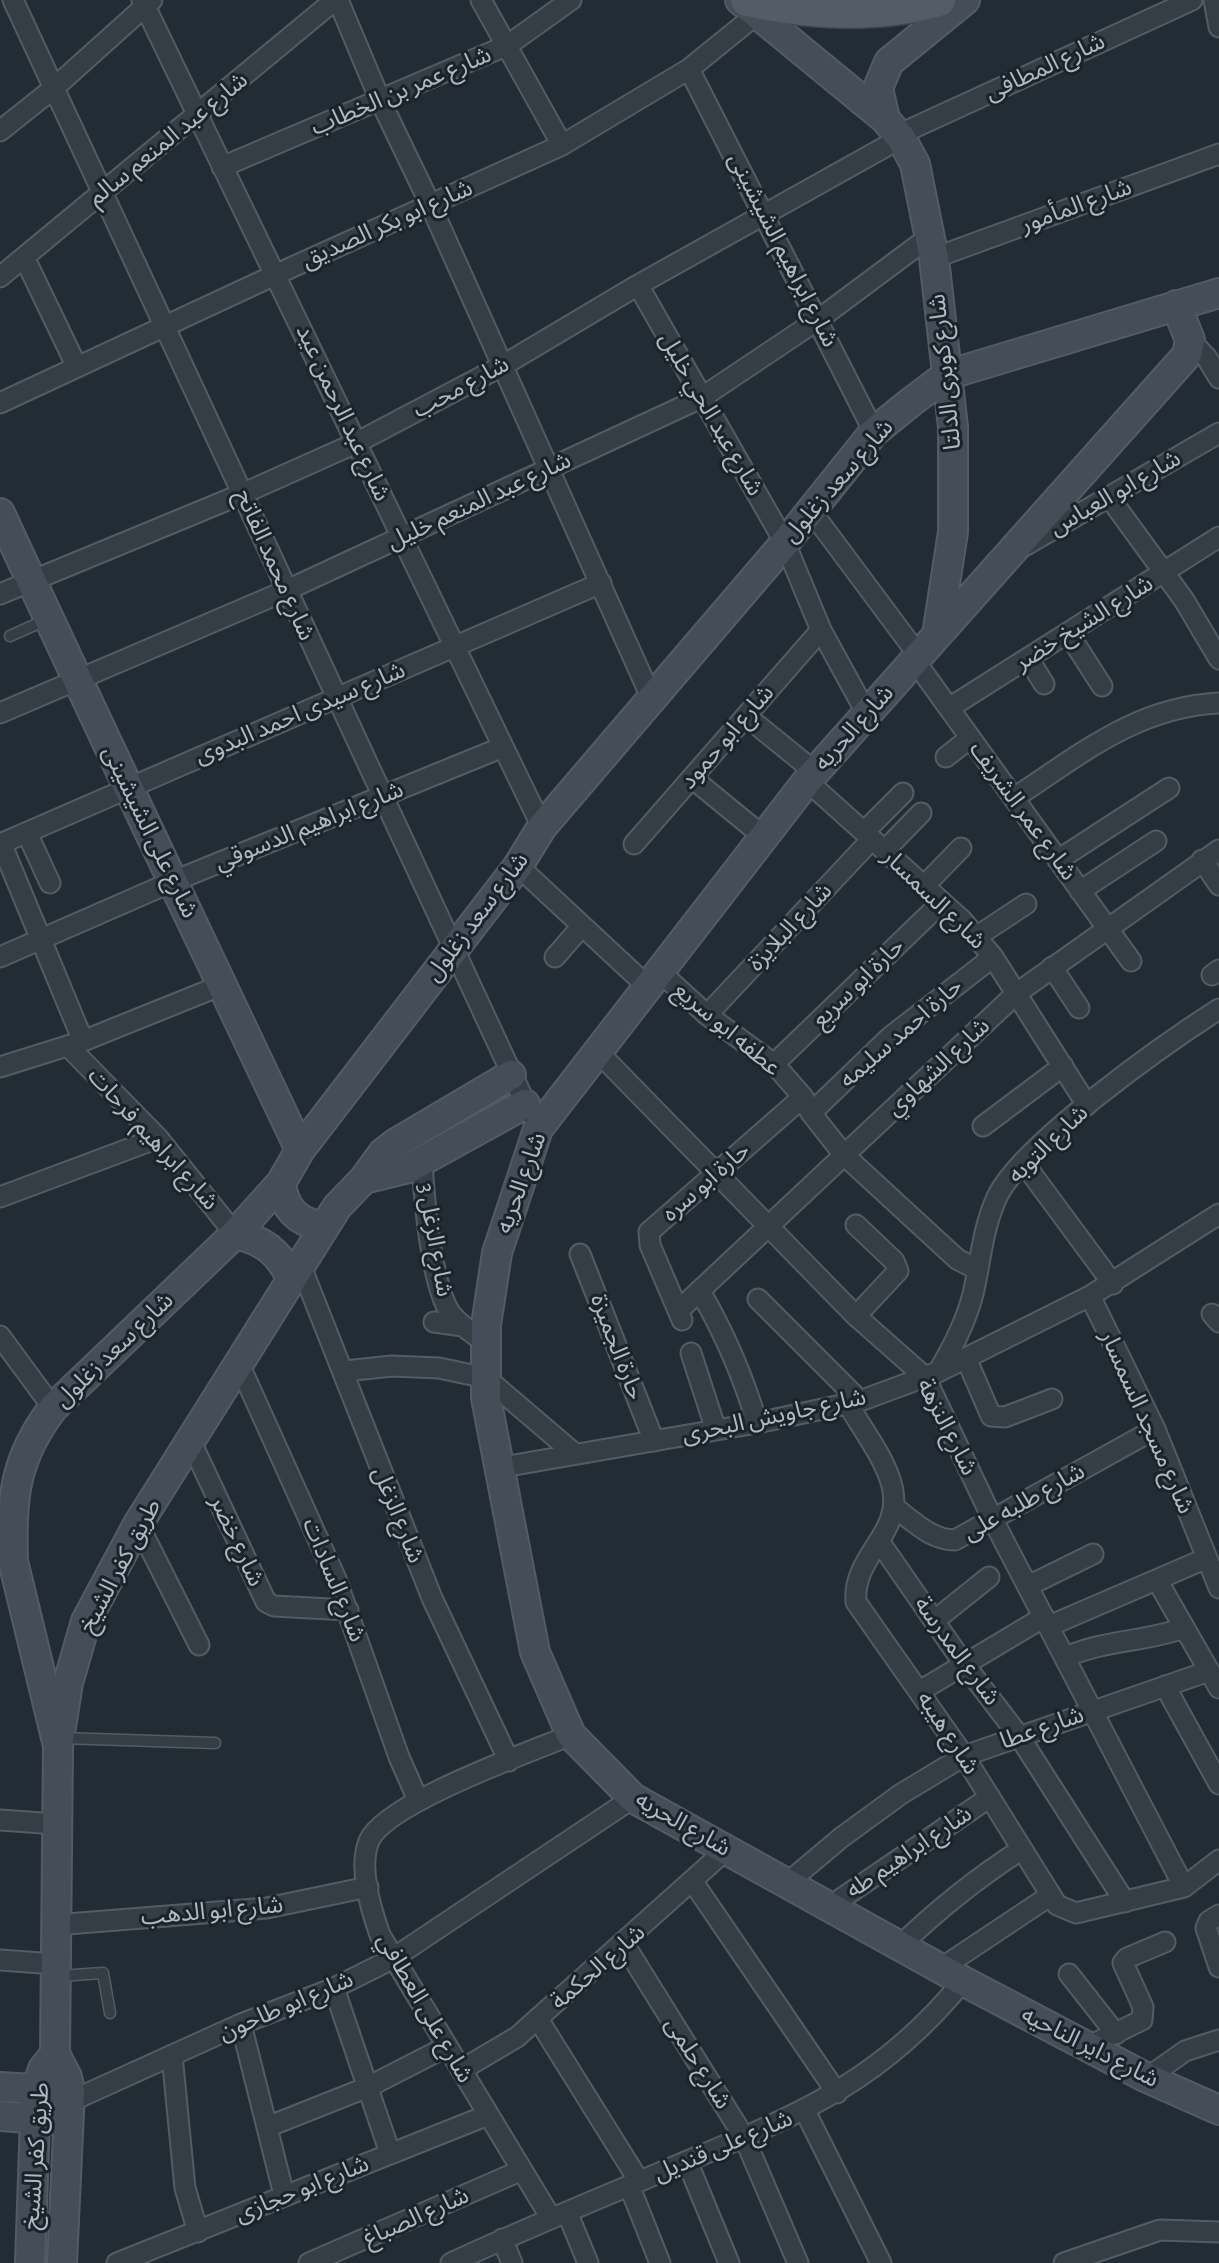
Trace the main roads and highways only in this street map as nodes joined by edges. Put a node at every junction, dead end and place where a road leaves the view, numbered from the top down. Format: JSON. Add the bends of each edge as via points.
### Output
{"nodes":[{"id":1,"x":939,"y":0,"type":"edge"},
{"id":2,"x":748,"y":5,"type":"edge"}],
"edges":[{"from":1,"to":2,"type":"main road","via":[[884,10],[835,12]]}]}
